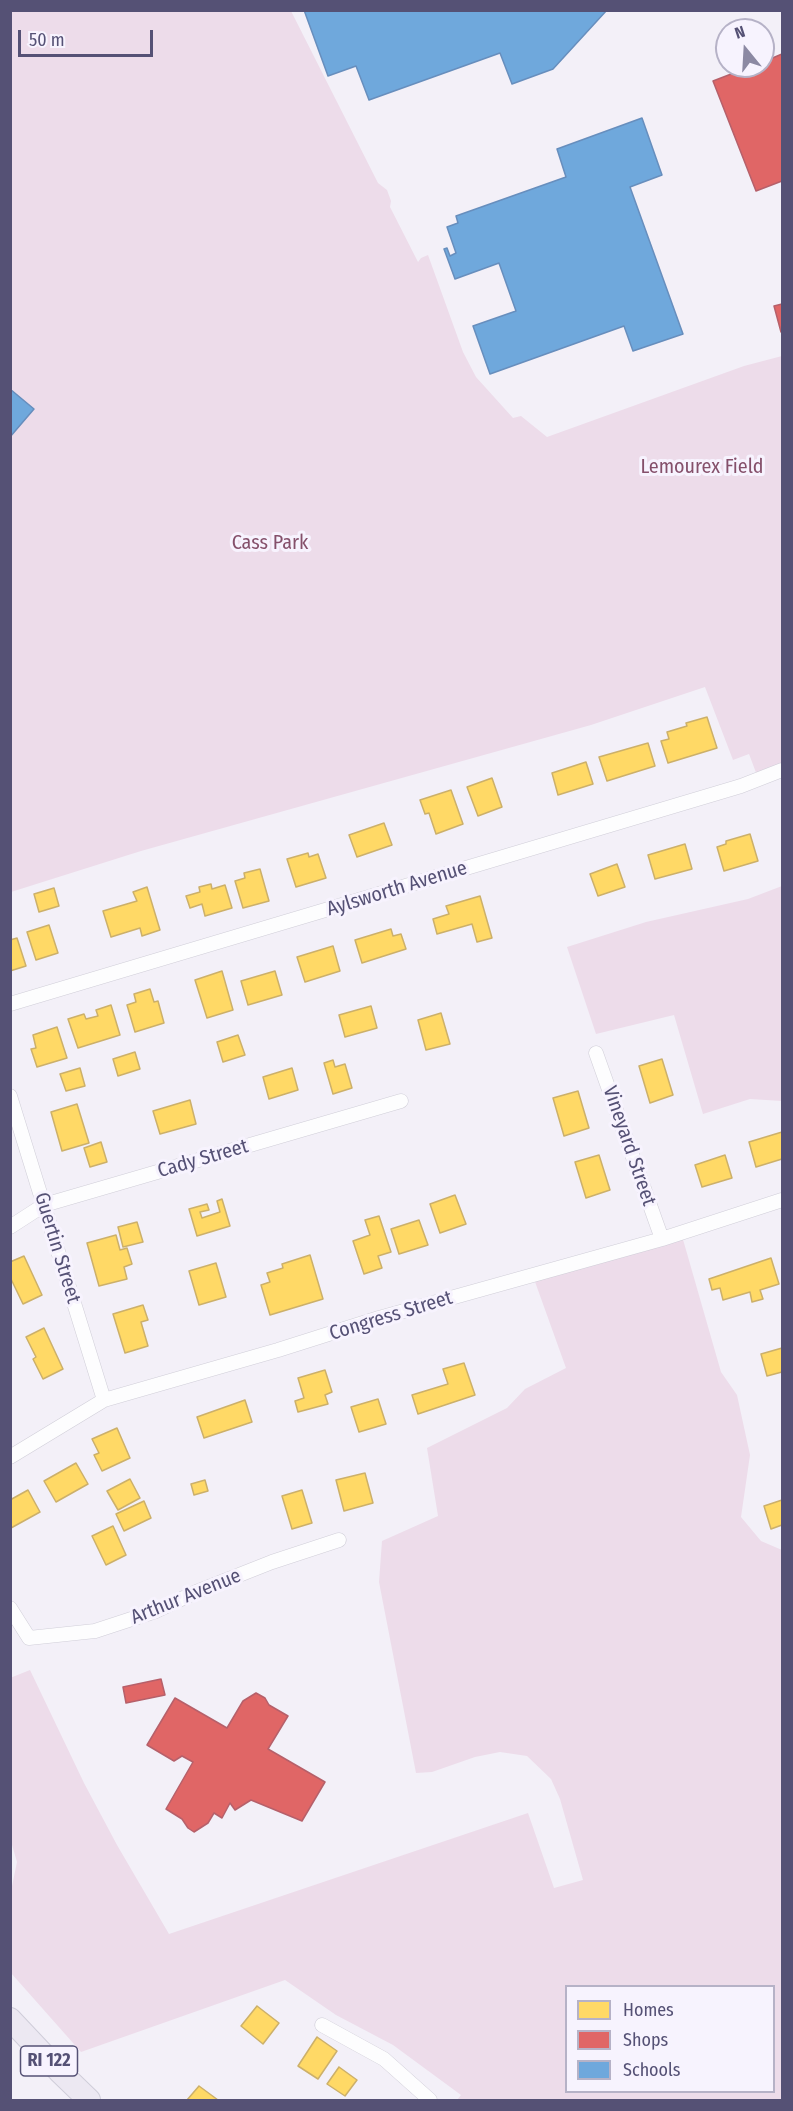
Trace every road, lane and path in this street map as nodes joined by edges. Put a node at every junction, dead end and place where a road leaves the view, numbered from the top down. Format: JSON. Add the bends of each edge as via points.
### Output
{"nodes":[{"id":1,"x":783,"y":770,"type":"edge"},
{"id":2,"x":10,"y":1004,"type":"edge"},
{"id":3,"x":597,"y":1053,"type":"dead end"},
{"id":4,"x":10,"y":1096,"type":"edge"},
{"id":5,"x":401,"y":1101,"type":"dead end"},
{"id":6,"x":783,"y":1200,"type":"edge"},
{"id":7,"x":44,"y":1205,"type":"junction"},
{"id":8,"x":10,"y":1227,"type":"edge"},
{"id":9,"x":662,"y":1239,"type":"junction"},
{"id":10,"x":104,"y":1400,"type":"junction"},
{"id":11,"x":10,"y":1457,"type":"edge"},
{"id":12,"x":339,"y":1540,"type":"dead end"},
{"id":13,"x":10,"y":1608,"type":"edge"},
{"id":14,"x":10,"y":2019,"type":"edge"},
{"id":15,"x":322,"y":2025,"type":"dead end"},
{"id":16,"x":89,"y":2100,"type":"edge"},
{"id":17,"x":430,"y":2100,"type":"edge"}],
"edges":[{"from":1,"to":2,"type":"street","name":"Aylsworth Avenue","via":[[741,786]]},
{"from":3,"to":9,"type":"street","name":"Vineyard Street"},
{"from":4,"to":7,"type":"street","name":"Guertin Street"},
{"from":5,"to":7,"type":"street","name":"Cady Street"},
{"from":6,"to":9,"type":"street","name":"Congress Street"},
{"from":7,"to":8,"type":"street","name":"Cady Street"},
{"from":7,"to":10,"type":"street","name":"Guertin Street"},
{"from":9,"to":10,"type":"street","name":"Congress Street"},
{"from":10,"to":11,"type":"street","name":"Congress Street"},
{"from":12,"to":13,"type":"street","name":"Arthur Avenue","via":[[95,1631],[29,1638]]},
{"from":14,"to":16,"type":"main road","number":"RI 122"},
{"from":15,"to":17,"type":"street","via":[[384,2058]]}]}
